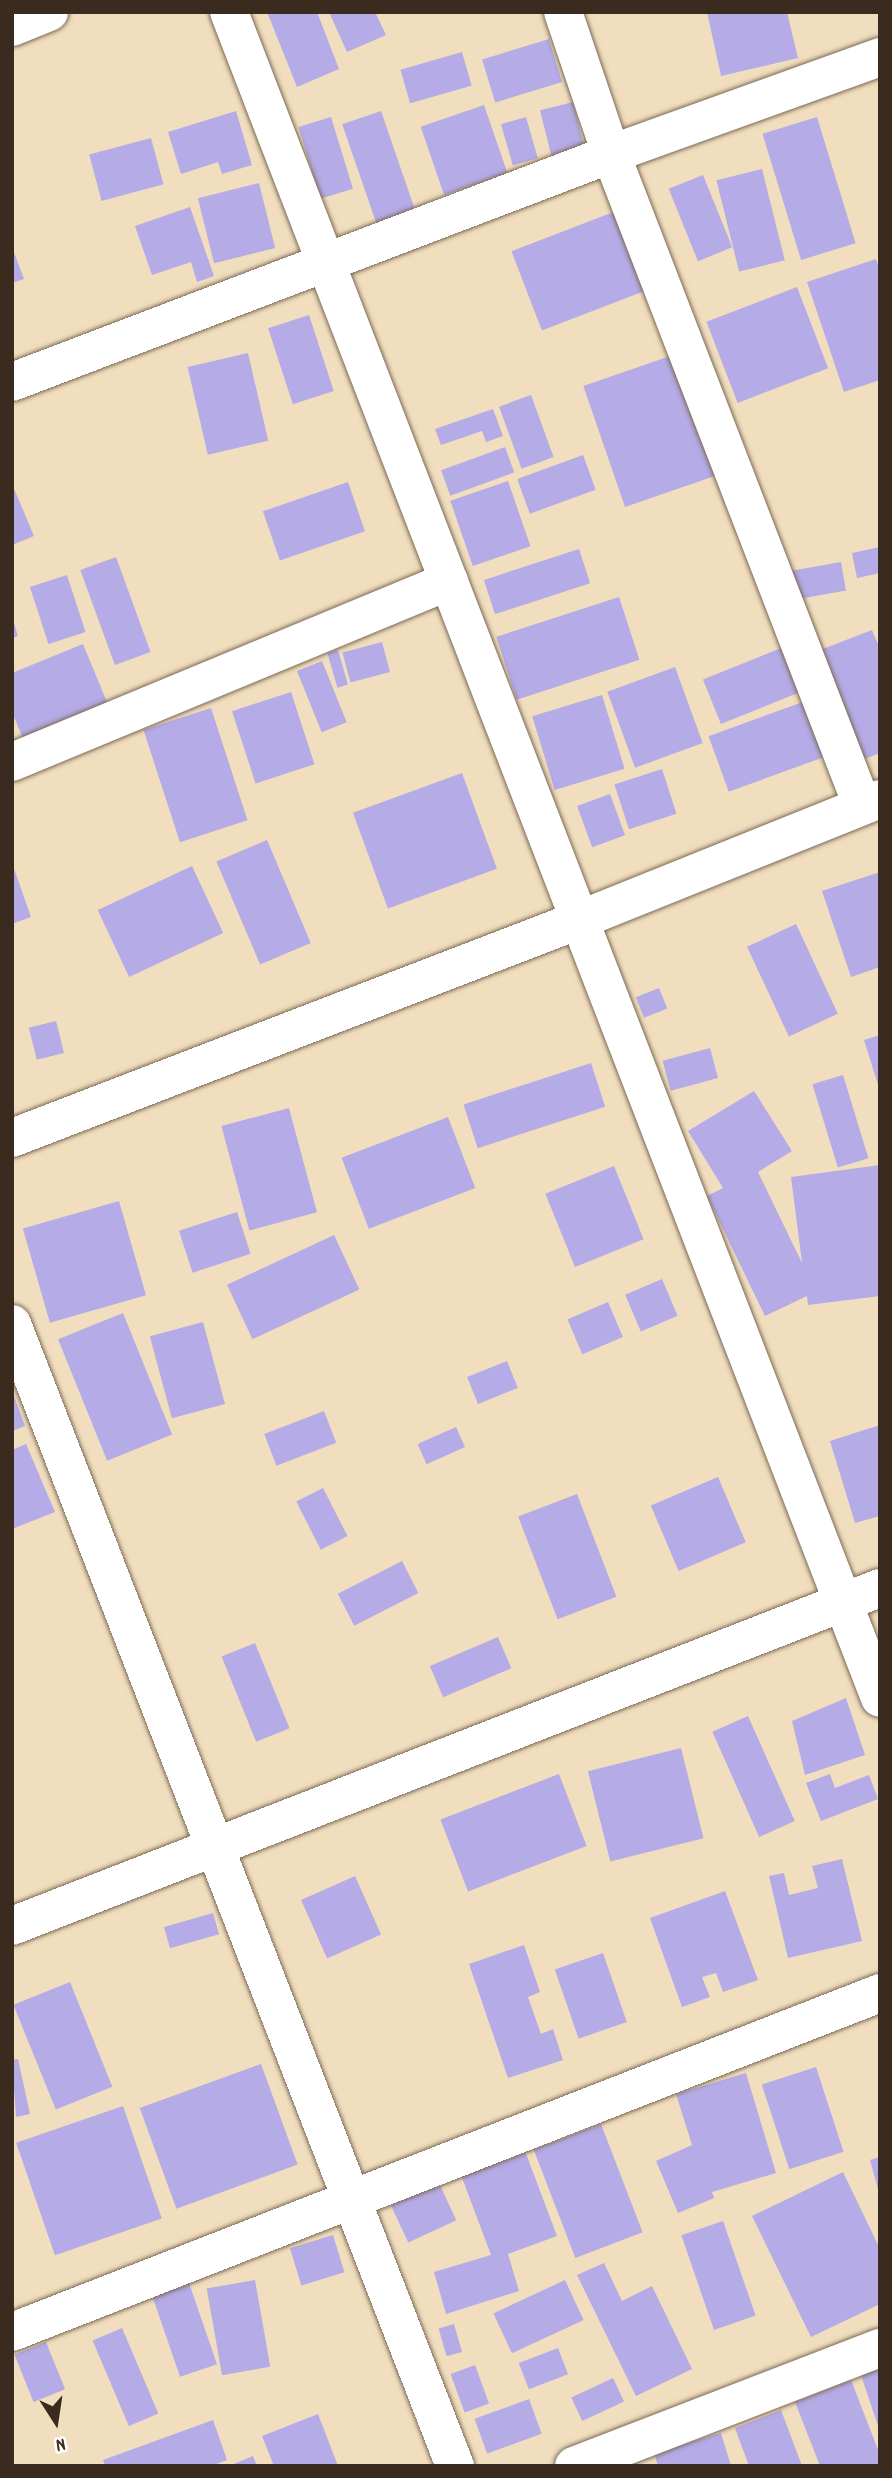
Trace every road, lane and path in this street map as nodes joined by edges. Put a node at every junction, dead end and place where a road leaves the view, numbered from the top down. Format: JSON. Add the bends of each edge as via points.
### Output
{"nodes":[{"id":1,"x":49,"y":12,"type":"edge"},
{"id":2,"x":229,"y":12,"type":"edge"},
{"id":3,"x":563,"y":12,"type":"edge"},
{"id":4,"x":12,"y":27,"type":"edge"},
{"id":5,"x":880,"y":57,"type":"edge"},
{"id":6,"x":611,"y":154,"type":"junction"},
{"id":7,"x":323,"y":263,"type":"junction"},
{"id":8,"x":12,"y":382,"type":"edge"},
{"id":9,"x":449,"y":581,"type":"junction"},
{"id":10,"x":12,"y":762,"type":"edge"},
{"id":11,"x":871,"y":802,"type":"edge"},
{"id":12,"x":579,"y":920,"type":"junction"},
{"id":13,"x":12,"y":1138,"type":"edge"},
{"id":14,"x":12,"y":1324,"type":"edge"},
{"id":15,"x":880,"y":1588,"type":"edge"},
{"id":16,"x":843,"y":1603,"type":"junction"},
{"id":17,"x":880,"y":1698,"type":"edge"},
{"id":18,"x":215,"y":1845,"type":"junction"},
{"id":19,"x":12,"y":1926,"type":"edge"},
{"id":20,"x":880,"y":1993,"type":"edge"},
{"id":21,"x":350,"y":2197,"type":"junction"},
{"id":22,"x":12,"y":2332,"type":"edge"},
{"id":23,"x":880,"y":2348,"type":"edge"},
{"id":24,"x":455,"y":2466,"type":"edge"},
{"id":25,"x":574,"y":2466,"type":"edge"}],
"edges":[{"from":1,"to":4,"type":"street"},
{"from":2,"to":7,"type":"street"},
{"from":3,"to":6,"type":"street"},
{"from":5,"to":6,"type":"street"},
{"from":6,"to":7,"type":"street"},
{"from":6,"to":11,"type":"street"},
{"from":7,"to":8,"type":"street"},
{"from":7,"to":9,"type":"street"},
{"from":9,"to":10,"type":"street"},
{"from":9,"to":12,"type":"street"},
{"from":11,"to":12,"type":"street"},
{"from":12,"to":13,"type":"street"},
{"from":12,"to":16,"type":"street"},
{"from":14,"to":18,"type":"street"},
{"from":15,"to":16,"type":"street"},
{"from":16,"to":17,"type":"street"},
{"from":16,"to":18,"type":"street"},
{"from":18,"to":19,"type":"street"},
{"from":18,"to":21,"type":"street"},
{"from":20,"to":21,"type":"street"},
{"from":21,"to":22,"type":"street"},
{"from":21,"to":24,"type":"street"},
{"from":23,"to":25,"type":"street"}]}
